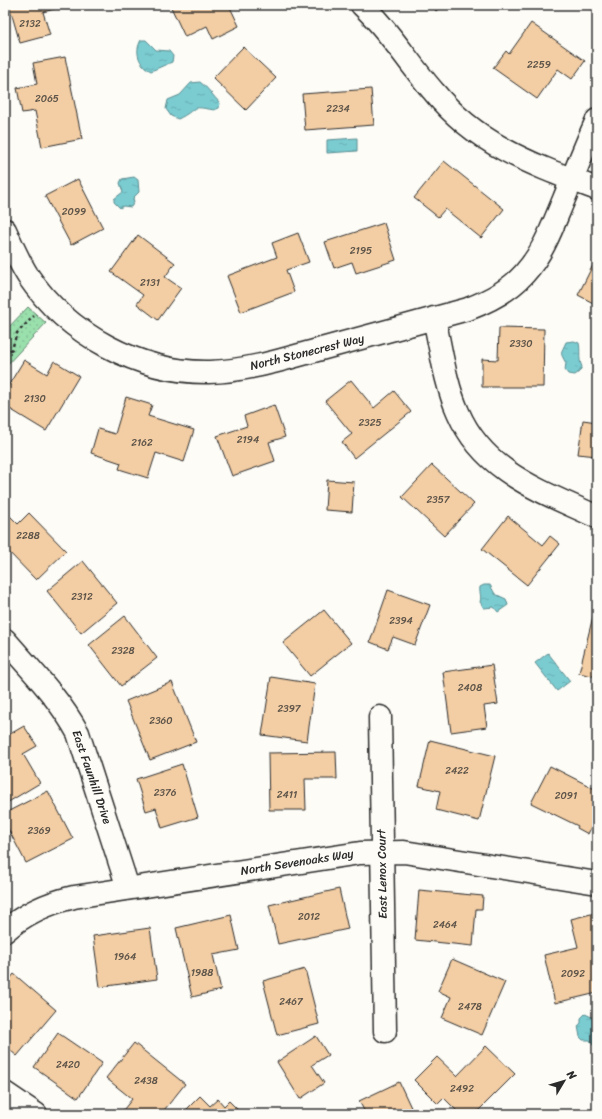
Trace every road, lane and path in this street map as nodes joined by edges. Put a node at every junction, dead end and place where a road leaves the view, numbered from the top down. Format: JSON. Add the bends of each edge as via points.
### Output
{"nodes":[{"id":1,"x":362,"y":5,"type":"edge"},
{"id":2,"x":597,"y":120,"type":"edge"},
{"id":3,"x":572,"y":180,"type":"junction"},
{"id":4,"x":597,"y":189,"type":"edge"},
{"id":5,"x":5,"y":230,"type":"edge"},
{"id":6,"x":48,"y":302,"type":"junction"},
{"id":7,"x":434,"y":318,"type":"junction"},
{"id":8,"x":5,"y":354,"type":"edge"},
{"id":9,"x":597,"y":517,"type":"edge"},
{"id":10,"x":5,"y":640,"type":"edge"},
{"id":11,"x":380,"y":717,"type":"dead end"},
{"id":12,"x":382,"y":852,"type":"junction"},
{"id":13,"x":597,"y":883,"type":"edge"},
{"id":14,"x":128,"y":888,"type":"junction"},
{"id":15,"x":5,"y":931,"type":"edge"},
{"id":16,"x":385,"y":1031,"type":"dead end"},
{"id":17,"x":5,"y":1093,"type":"edge"},
{"id":18,"x":36,"y":1114,"type":"edge"}],
"edges":[{"from":1,"to":3,"type":"street","via":[[389,34],[434,93],[463,121],[494,145],[524,161]]},
{"from":2,"to":3,"type":"street","name":"North Stonecrest Way"},
{"from":3,"to":4,"type":"street"},
{"from":3,"to":7,"type":"street","name":"North Stonecrest Way","via":[[548,239],[524,275],[489,301]]},
{"from":5,"to":6,"type":"street","name":"North Stonecrest Way","via":[[29,277]]},
{"from":6,"to":7,"type":"street","name":"North Stonecrest Way","via":[[68,320],[100,342],[135,359],[172,369],[209,372],[258,366]]},
{"from":6,"to":8,"type":"path","via":[[17,333],[12,349]]},
{"from":7,"to":9,"type":"street","via":[[458,412],[468,431],[491,460],[508,474],[528,485]]},
{"from":10,"to":14,"type":"street","name":"East Faunhill Drive","via":[[54,696],[78,733]]},
{"from":11,"to":12,"type":"street","name":"East Lenox Court"},
{"from":12,"to":13,"type":"street","name":"North Sevenoaks Way","via":[[404,852]]},
{"from":12,"to":14,"type":"street","name":"North Sevenoaks Way","via":[[352,854]]},
{"from":12,"to":16,"type":"street","name":"East Lenox Court"},
{"from":14,"to":15,"type":"street","name":"North Sevenoaks Way","via":[[53,902],[33,911]]},
{"from":17,"to":18,"type":"street"}]}
